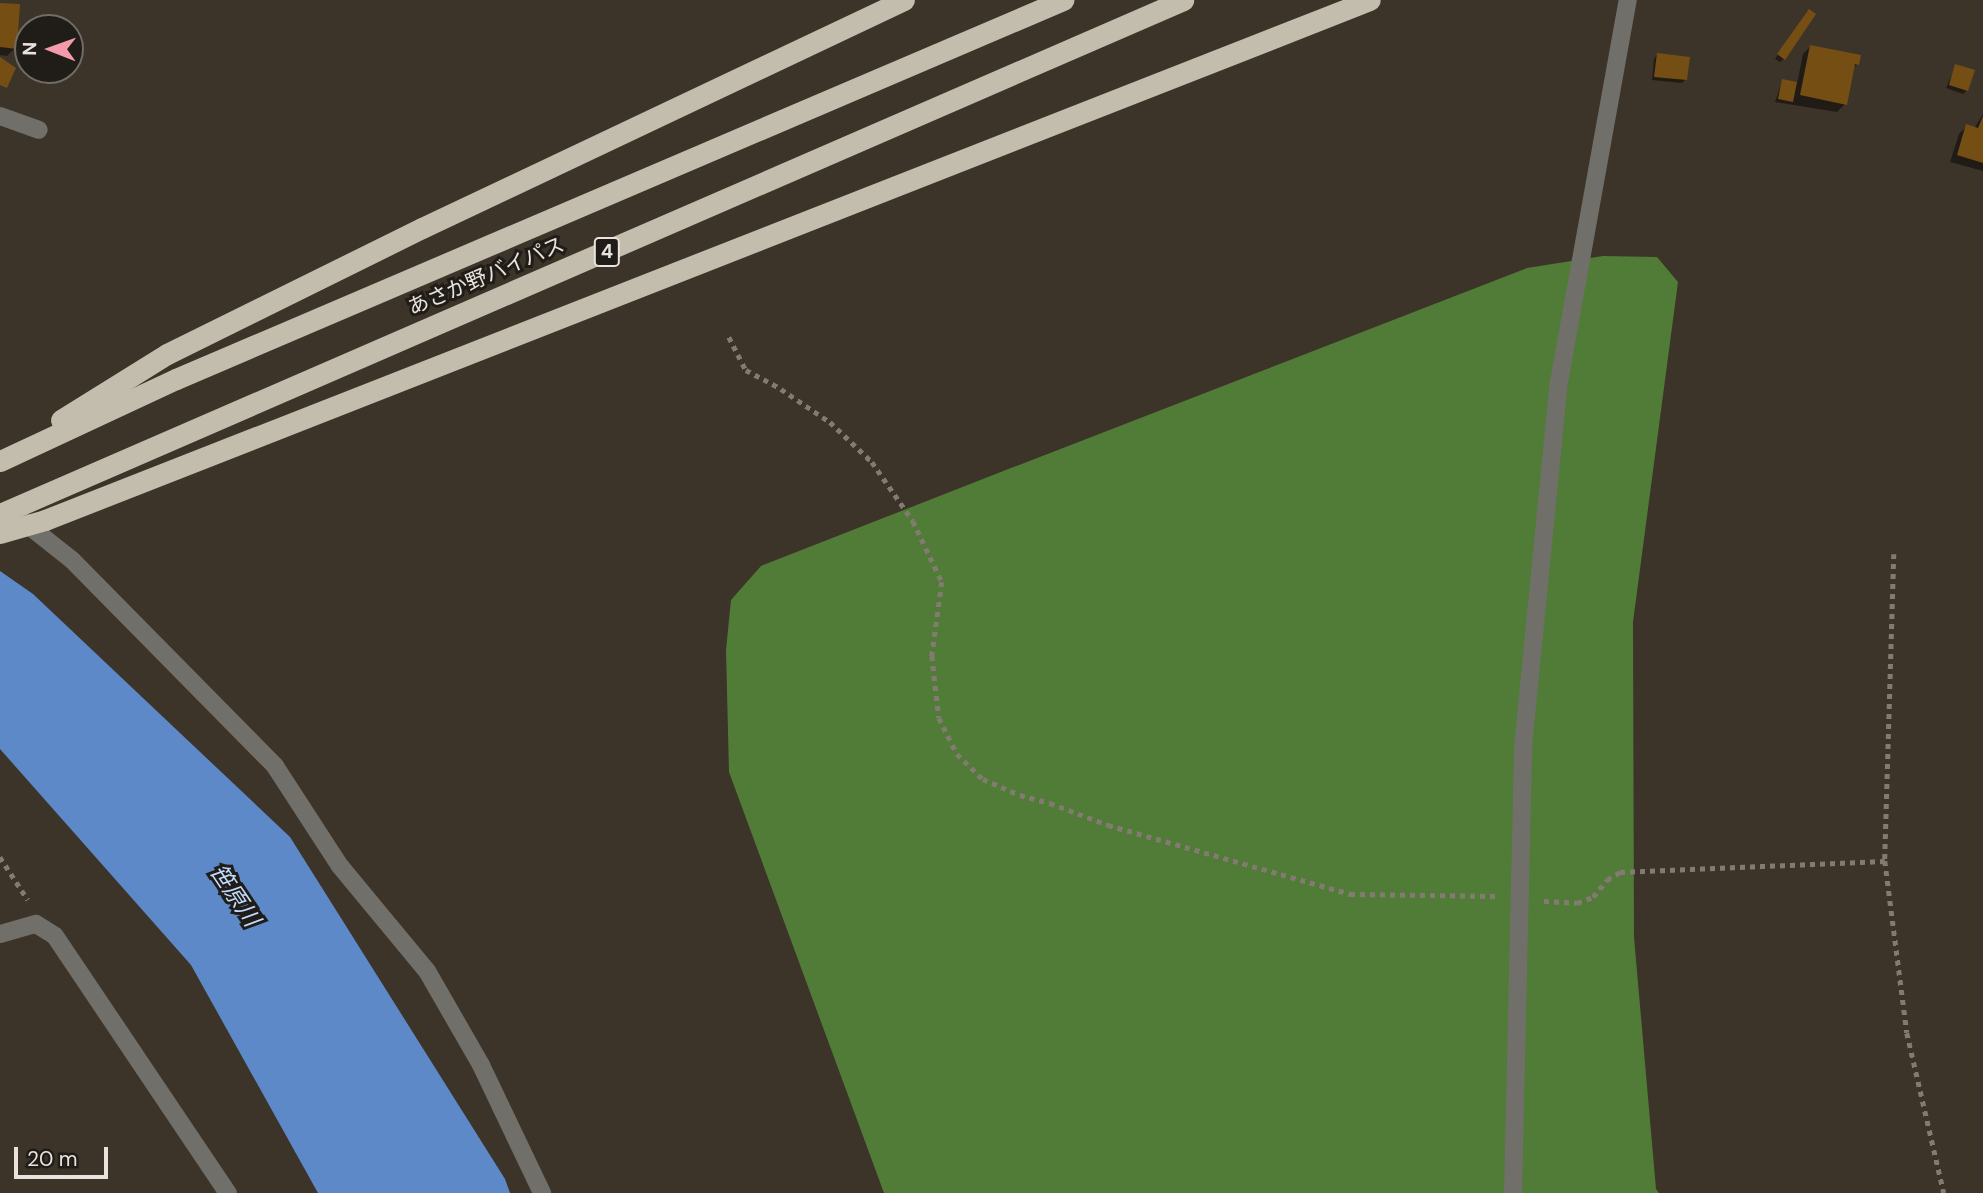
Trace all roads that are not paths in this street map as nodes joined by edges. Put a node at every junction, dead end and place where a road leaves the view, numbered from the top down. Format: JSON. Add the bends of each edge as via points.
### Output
{"nodes":[{"id":1,"x":904,"y":0,"type":"edge"},
{"id":2,"x":1063,"y":0,"type":"edge"},
{"id":3,"x":1183,"y":0,"type":"edge"},
{"id":4,"x":1370,"y":0,"type":"edge"},
{"id":5,"x":1628,"y":0,"type":"edge"},
{"id":6,"x":0,"y":116,"type":"edge"},
{"id":7,"x":39,"y":130,"type":"dead end"},
{"id":8,"x":0,"y":460,"type":"edge"},
{"id":9,"x":0,"y":503,"type":"edge"},
{"id":10,"x":0,"y":514,"type":"edge"},
{"id":11,"x":0,"y":533,"type":"edge"},
{"id":12,"x":0,"y":934,"type":"edge"},
{"id":13,"x":228,"y":1193,"type":"edge"},
{"id":14,"x":542,"y":1193,"type":"edge"},
{"id":15,"x":1513,"y":1193,"type":"edge"}],
"edges":[{"from":1,"to":8,"type":"highway","via":[[180,348]]},
{"from":2,"to":8,"type":"highway","name":"あさか野バイパス","via":[[176,379]]},
{"from":3,"to":10,"type":"highway","name":"あさか野バイパス","number":"4"},
{"from":4,"to":11,"type":"highway","via":[[45,520]]},
{"from":5,"to":15,"type":"street","via":[[1559,382],[1523,747]]},
{"from":6,"to":7,"type":"street"},
{"from":9,"to":14,"type":"street","via":[[72,560],[275,766],[340,866],[427,971],[481,1065]]},
{"from":12,"to":13,"type":"street","via":[[36,924],[55,936]]}]}
